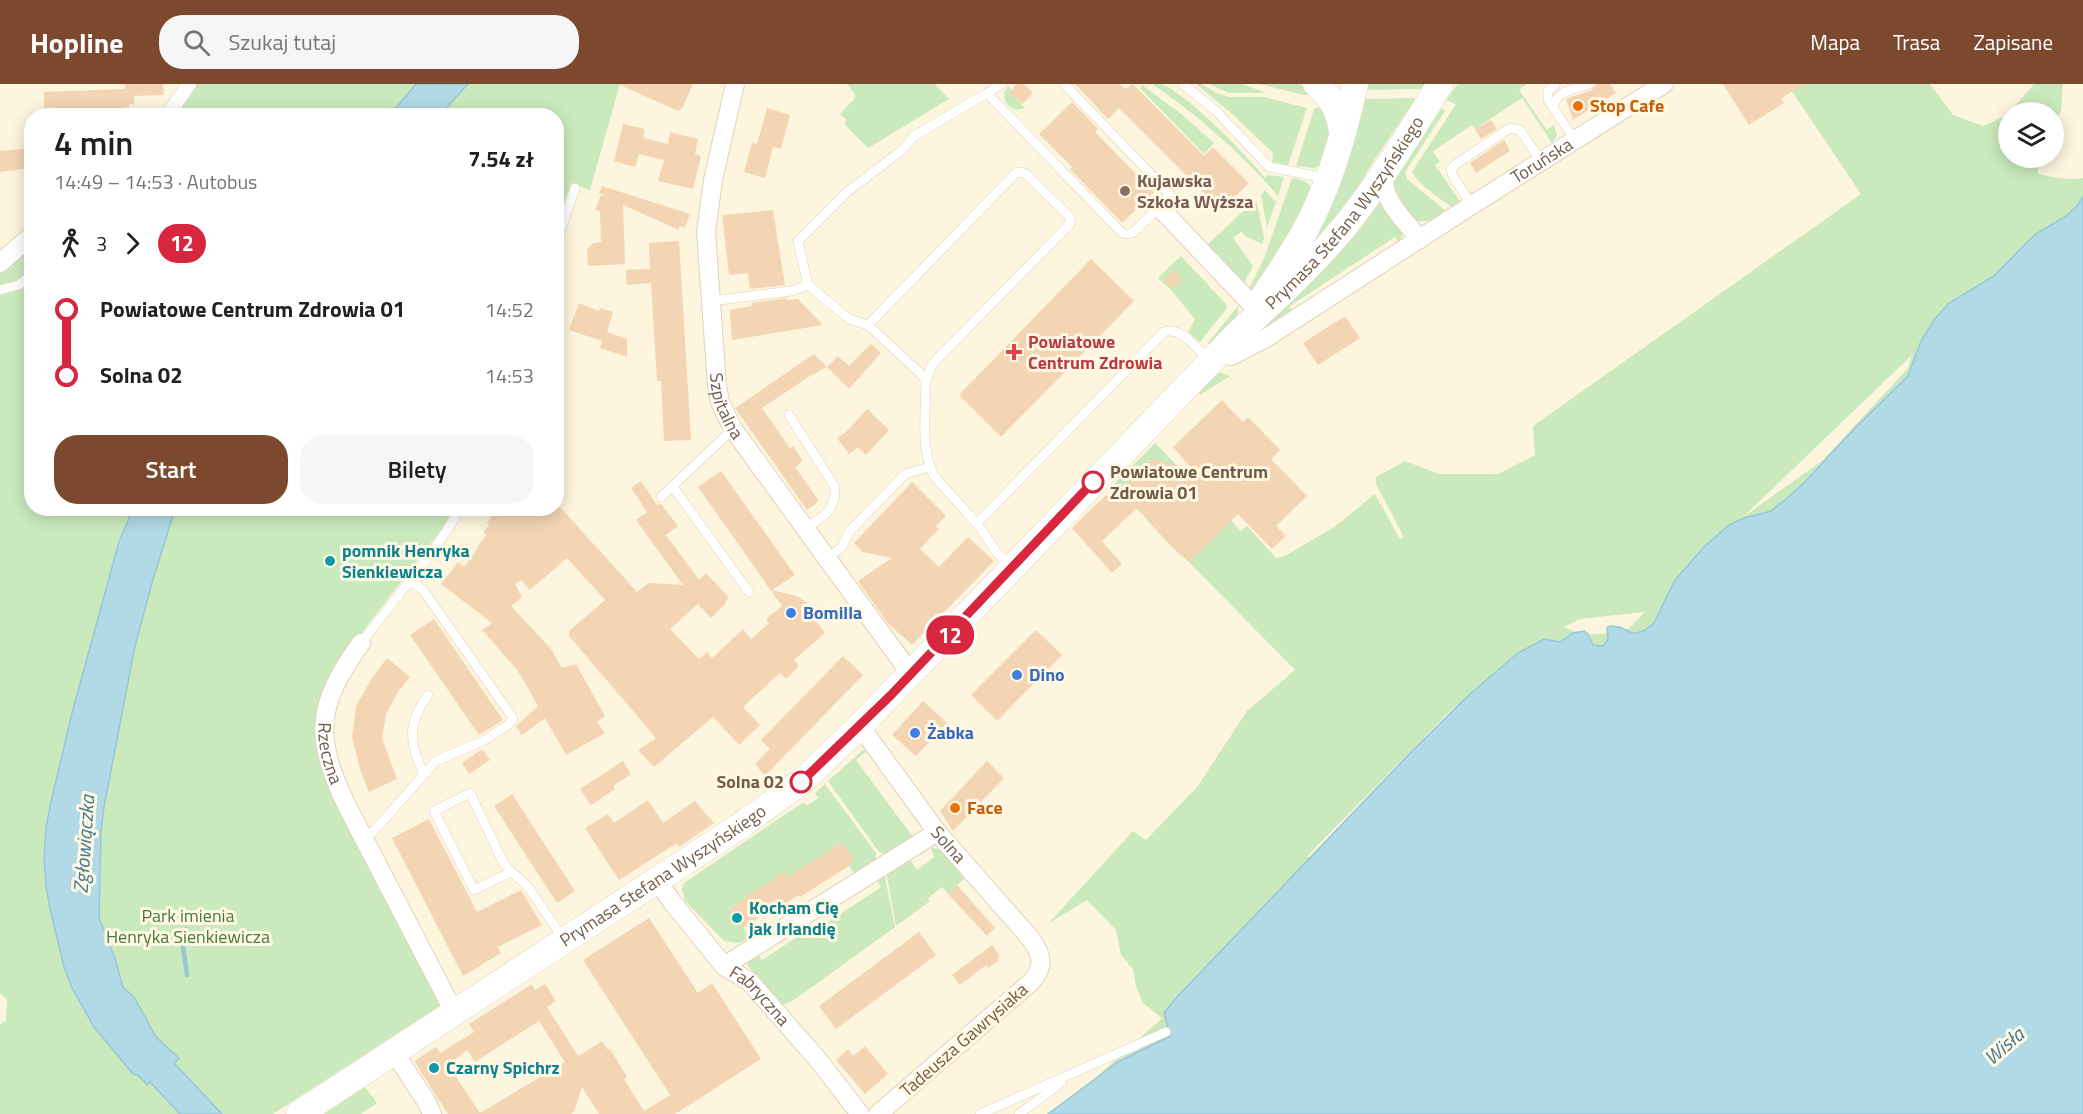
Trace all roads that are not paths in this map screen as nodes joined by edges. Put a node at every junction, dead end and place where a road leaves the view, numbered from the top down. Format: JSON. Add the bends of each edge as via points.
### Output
{"nodes":[{"id":1,"x":189,"y":84,"type":"edge"},
{"id":2,"x":735,"y":84,"type":"edge"},
{"id":3,"x":1002,"y":84,"type":"edge"},
{"id":4,"x":1064,"y":84,"type":"edge"},
{"id":5,"x":1183,"y":84,"type":"edge"},
{"id":6,"x":1316,"y":84,"type":"edge"},
{"id":7,"x":1355,"y":84,"type":"edge"},
{"id":8,"x":1440,"y":84,"type":"edge"},
{"id":9,"x":1555,"y":84,"type":"edge"},
{"id":10,"x":1588,"y":84,"type":"edge"},
{"id":11,"x":1664,"y":84,"type":"edge"},
{"id":12,"x":987,"y":93,"type":"junction"},
{"id":13,"x":172,"y":108,"type":"edge"},
{"id":14,"x":1553,"y":108,"type":"junction"},
{"id":15,"x":1342,"y":132,"type":"junction"},
{"id":16,"x":1575,"y":140,"type":"junction"},
{"id":17,"x":1541,"y":161,"type":"junction"},
{"id":18,"x":1386,"y":168,"type":"junction"},
{"id":19,"x":1328,"y":178,"type":"junction"},
{"id":20,"x":575,"y":188,"type":"dead end"},
{"id":21,"x":1472,"y":205,"type":"junction"},
{"id":22,"x":1159,"y":207,"type":"junction"},
{"id":23,"x":564,"y":220,"type":"edge"},
{"id":24,"x":1419,"y":239,"type":"junction"},
{"id":25,"x":24,"y":248,"type":"edge"},
{"id":26,"x":0,"y":263,"type":"edge"},
{"id":27,"x":24,"y":281,"type":"edge"},
{"id":28,"x":808,"y":285,"type":"junction"},
{"id":29,"x":0,"y":290,"type":"edge"},
{"id":30,"x":711,"y":301,"type":"junction"},
{"id":31,"x":1258,"y":311,"type":"junction"},
{"id":32,"x":868,"y":325,"type":"junction"},
{"id":33,"x":1224,"y":348,"type":"junction"},
{"id":34,"x":926,"y":381,"type":"junction"},
{"id":35,"x":789,"y":415,"type":"dead end"},
{"id":36,"x":733,"y":429,"type":"junction"},
{"id":37,"x":929,"y":466,"type":"junction"},
{"id":38,"x":672,"y":487,"type":"junction"},
{"id":39,"x":661,"y":497,"type":"dead end"},
{"id":40,"x":456,"y":516,"type":"edge"},
{"id":41,"x":977,"y":523,"type":"junction"},
{"id":42,"x":805,"y":528,"type":"junction"},
{"id":43,"x":826,"y":559,"type":"junction"},
{"id":44,"x":1013,"y":568,"type":"junction"},
{"id":45,"x":410,"y":581,"type":"junction"},
{"id":46,"x":749,"y":592,"type":"dead end"},
{"id":47,"x":361,"y":643,"type":"joint"},
{"id":48,"x":911,"y":674,"type":"junction"},
{"id":49,"x":428,"y":695,"type":"dead end"},
{"id":50,"x":860,"y":726,"type":"junction"},
{"id":51,"x":424,"y":774,"type":"junction"},
{"id":52,"x":937,"y":832,"type":"junction"},
{"id":53,"x":363,"y":837,"type":"junction"},
{"id":54,"x":511,"y":872,"type":"junction"},
{"id":55,"x":657,"y":880,"type":"junction"},
{"id":56,"x":565,"y":940,"type":"junction"},
{"id":57,"x":1042,"y":960,"type":"joint"},
{"id":58,"x":724,"y":966,"type":"junction"},
{"id":59,"x":454,"y":1012,"type":"junction"},
{"id":60,"x":1166,"y":1032,"type":"dead end"},
{"id":61,"x":394,"y":1052,"type":"junction"},
{"id":62,"x":1077,"y":1072,"type":"junction"},
{"id":63,"x":299,"y":1114,"type":"edge"},
{"id":64,"x":432,"y":1114,"type":"edge"},
{"id":65,"x":860,"y":1114,"type":"edge"},
{"id":66,"x":878,"y":1114,"type":"edge"},
{"id":67,"x":980,"y":1114,"type":"edge"},
{"id":68,"x":1019,"y":1114,"type":"edge"}],
"edges":[{"from":1,"to":13,"type":"street"},
{"from":2,"to":30,"type":"street","name":"Szpitalna","via":[[708,210]]},
{"from":3,"to":12,"type":"lane"},
{"from":4,"to":22,"type":"lane","via":[[1167,189],[1168,196]]},
{"from":5,"to":19,"type":"lane","via":[[1216,111],[1269,167]]},
{"from":6,"to":15,"type":"main road","via":[[1334,104]]},
{"from":7,"to":15,"type":"main road","name":"Prymasa Stefana Wyszyńskiego"},
{"from":8,"to":18,"type":"main road","name":"Prymasa Stefana Wyszyńskiego"},
{"from":9,"to":14,"type":"lane","via":[[1547,97]]},
{"from":10,"to":14,"type":"lane","via":[[1560,95]]},
{"from":11,"to":16,"type":"street","name":"Toruńska"},
{"from":12,"to":22,"type":"lane","via":[[1123,234],[1134,232]]},
{"from":12,"to":28,"type":"lane","via":[[914,136],[901,151],[847,192],[798,241]]},
{"from":14,"to":16,"type":"lane"},
{"from":15,"to":19,"type":"main road","name":"Prymasa Stefana Wyszyńskiego"},
{"from":16,"to":17,"type":"street","name":"Toruńska"},
{"from":17,"to":21,"type":"street","name":"Toruńska"},
{"from":17,"to":21,"type":"lane","via":[[1520,130],[1510,128],[1451,170]]},
{"from":18,"to":24,"type":"street","via":[[1386,192]]},
{"from":18,"to":31,"type":"main road","name":"Prymasa Stefana Wyszyńskiego","via":[[1335,238]]},
{"from":19,"to":31,"type":"main road","name":"Prymasa Stefana Wyszyńskiego","via":[[1304,233]]},
{"from":20,"to":23,"type":"lane"},
{"from":21,"to":24,"type":"street","name":"Toruńska"},
{"from":22,"to":31,"type":"street"},
{"from":24,"to":33,"type":"street","name":"Toruńska","via":[[1266,338],[1231,356]]},
{"from":25,"to":26,"type":"street"},
{"from":27,"to":29,"type":"lane"},
{"from":28,"to":30,"type":"lane","via":[[791,291]]},
{"from":28,"to":32,"type":"lane","via":[[849,319]]},
{"from":30,"to":36,"type":"street","name":"Szpitalna","via":[[717,386]]},
{"from":31,"to":33,"type":"main road","name":"Prymasa Stefana Wyszyńskiego"},
{"from":32,"to":34,"type":"lane"},
{"from":32,"to":34,"type":"lane","via":[[1017,172],[1025,173],[1068,215],[1070,224],[938,359]]},
{"from":33,"to":41,"type":"lane","via":[[1171,330],[1164,332]]},
{"from":33,"to":44,"type":"main road","name":"Prymasa Stefana Wyszyńskiego"},
{"from":34,"to":37,"type":"lane"},
{"from":35,"to":42,"type":"lane","via":[[835,487],[829,512]]},
{"from":36,"to":38,"type":"lane"},
{"from":36,"to":42,"type":"street","name":"Szpitalna"},
{"from":37,"to":41,"type":"lane"},
{"from":37,"to":43,"type":"lane","via":[[905,474],[849,532],[842,547]]},
{"from":38,"to":39,"type":"lane"},
{"from":38,"to":46,"type":"lane"},
{"from":40,"to":45,"type":"lane","name":"Rzeczna"},
{"from":41,"to":44,"type":"lane"},
{"from":42,"to":43,"type":"street","name":"Szpitalna"},
{"from":43,"to":48,"type":"street","name":"Szpitalna"},
{"from":44,"to":48,"type":"main road","name":"Prymasa Stefana Wyszyńskiego"},
{"from":45,"to":47,"type":"lane","name":"Rzeczna"},
{"from":45,"to":51,"type":"lane","via":[[423,590],[513,718],[485,740],[439,758]]},
{"from":47,"to":53,"type":"street","name":"Rzeczna","via":[[334,685],[324,736],[332,775]]},
{"from":48,"to":50,"type":"main road","name":"Prymasa Stefana Wyszyńskiego"},
{"from":49,"to":51,"type":"lane","via":[[417,712],[412,731],[414,751]]},
{"from":50,"to":52,"type":"street","name":"Solna"},
{"from":50,"to":55,"type":"main road","name":"Prymasa Stefana Wyszyńskiego","via":[[781,798]]},
{"from":51,"to":53,"type":"lane","via":[[373,832]]},
{"from":52,"to":57,"type":"street","name":"Solna","via":[[1031,939]]},
{"from":52,"to":58,"type":"street"},
{"from":53,"to":59,"type":"street","name":"Rzeczna"},
{"from":54,"to":54,"type":"lane","via":[[470,794],[434,811],[474,891]]},
{"from":54,"to":56,"type":"lane","via":[[528,887]]},
{"from":55,"to":56,"type":"main road","name":"Prymasa Stefana Wyszyńskiego"},
{"from":55,"to":58,"type":"street","name":"Fabryczna"},
{"from":56,"to":59,"type":"main road","name":"Prymasa Stefana Wyszyńskiego"},
{"from":57,"to":66,"type":"street","name":"Tadeusza Gawrysiaka","via":[[1030,983]]},
{"from":58,"to":65,"type":"street","name":"Fabryczna","via":[[750,982]]},
{"from":59,"to":61,"type":"main road","name":"Prymasa Stefana Wyszyńskiego"},
{"from":60,"to":62,"type":"lane"},
{"from":61,"to":63,"type":"main road","name":"Prymasa Stefana Wyszyńskiego"},
{"from":61,"to":64,"type":"street"},
{"from":62,"to":67,"type":"lane"},
{"from":62,"to":68,"type":"lane"}]}
